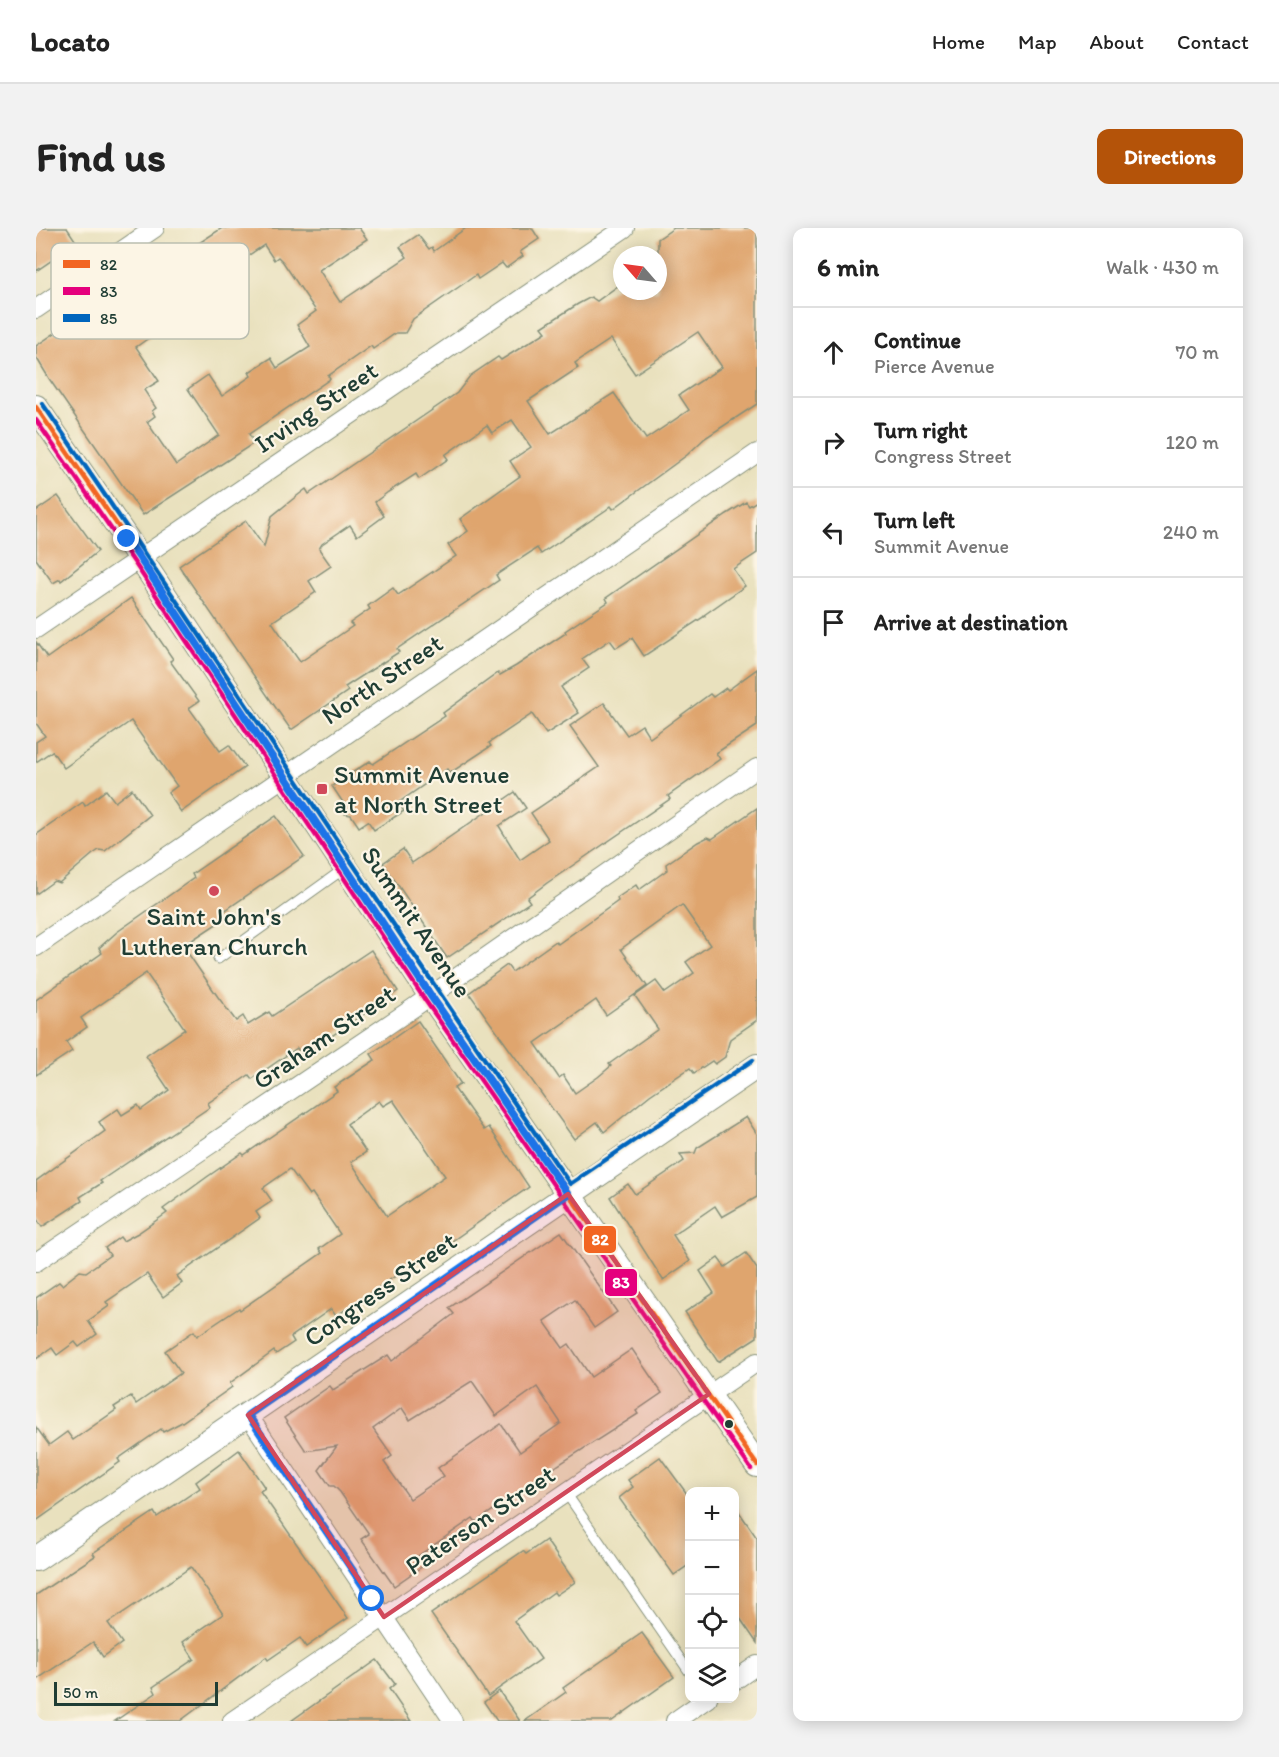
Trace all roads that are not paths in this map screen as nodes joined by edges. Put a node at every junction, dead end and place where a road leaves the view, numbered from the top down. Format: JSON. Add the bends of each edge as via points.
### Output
{"nodes":[{"id":1,"x":154,"y":228,"type":"edge"},
{"id":2,"x":626,"y":228,"type":"edge"},
{"id":3,"x":132,"y":243,"type":"edge"},
{"id":4,"x":51,"y":299,"type":"edge"},
{"id":5,"x":36,"y":309,"type":"edge"},
{"id":6,"x":36,"y":407,"type":"edge"},
{"id":7,"x":757,"y":453,"type":"edge"},
{"id":8,"x":140,"y":558,"type":"junction"},
{"id":9,"x":36,"y":629,"type":"edge"},
{"id":10,"x":757,"y":768,"type":"edge"},
{"id":11,"x":285,"y":777,"type":"junction"},
{"id":12,"x":346,"y":867,"type":"junction"},
{"id":13,"x":36,"y":947,"type":"edge"},
{"id":14,"x":218,"y":958,"type":"dead end"},
{"id":15,"x":431,"y":996,"type":"junction"},
{"id":16,"x":755,"y":1071,"type":"edge"},
{"id":17,"x":568,"y":1194,"type":"junction"},
{"id":18,"x":36,"y":1262,"type":"edge"},
{"id":19,"x":757,"y":1362,"type":"edge"},
{"id":20,"x":710,"y":1394,"type":"junction"},
{"id":21,"x":248,"y":1415,"type":"junction"},
{"id":22,"x":757,"y":1464,"type":"edge"},
{"id":23,"x":566,"y":1492,"type":"junction"},
{"id":24,"x":36,"y":1559,"type":"edge"},
{"id":25,"x":384,"y":1617,"type":"junction"},
{"id":26,"x":757,"y":1665,"type":"edge"},
{"id":27,"x":685,"y":1666,"type":"edge"},
{"id":28,"x":739,"y":1678,"type":"edge"},
{"id":29,"x":702,"y":1703,"type":"edge"},
{"id":30,"x":232,"y":1721,"type":"edge"},
{"id":31,"x":453,"y":1721,"type":"edge"},
{"id":32,"x":675,"y":1721,"type":"edge"}],
"edges":[{"from":1,"to":3,"type":"street"},
{"from":2,"to":8,"type":"street","name":"Irving Street"},
{"from":4,"to":5,"type":"street"},
{"from":6,"to":8,"type":"street","name":"Summit Avenue"},
{"from":7,"to":11,"type":"street","name":"North Street"},
{"from":8,"to":9,"type":"street","name":"Irving Street"},
{"from":8,"to":11,"type":"street","name":"Summit Avenue"},
{"from":10,"to":15,"type":"street","name":"Graham Street"},
{"from":11,"to":12,"type":"street","name":"Summit Avenue"},
{"from":11,"to":13,"type":"street","name":"North Street"},
{"from":12,"to":14,"type":"lane"},
{"from":12,"to":15,"type":"street","name":"Summit Avenue"},
{"from":15,"to":17,"type":"street","name":"Summit Avenue"},
{"from":15,"to":18,"type":"street","name":"Graham Street"},
{"from":16,"to":17,"type":"street","name":"Congress Street"},
{"from":17,"to":20,"type":"street","name":"Summit Avenue"},
{"from":17,"to":21,"type":"street","name":"Congress Street"},
{"from":19,"to":20,"type":"street","name":"Paterson Street"},
{"from":20,"to":22,"type":"street","name":"Summit Avenue"},
{"from":20,"to":23,"type":"street","name":"Paterson Street"},
{"from":21,"to":24,"type":"street","name":"Congress Street"},
{"from":21,"to":25,"type":"street"},
{"from":23,"to":25,"type":"street","name":"Paterson Street"},
{"from":23,"to":27,"type":"lane"},
{"from":25,"to":30,"type":"street","name":"Paterson Street"},
{"from":25,"to":31,"type":"street"},
{"from":26,"to":28,"type":"street"},
{"from":29,"to":32,"type":"street"}]}
